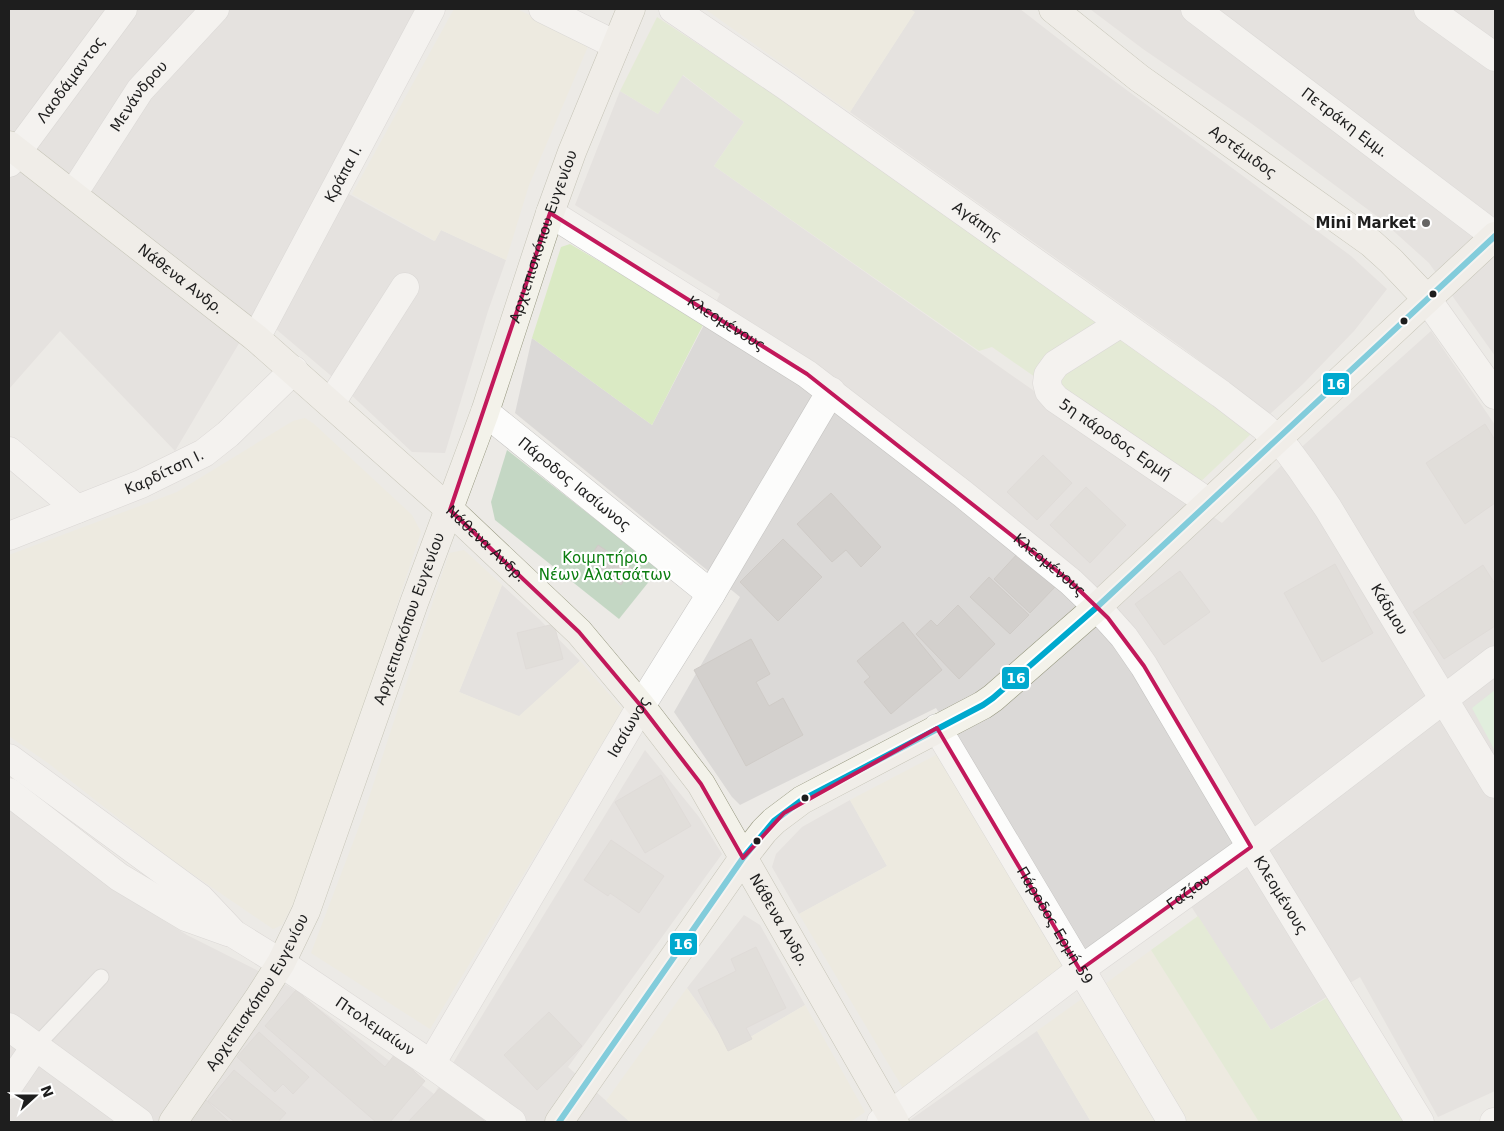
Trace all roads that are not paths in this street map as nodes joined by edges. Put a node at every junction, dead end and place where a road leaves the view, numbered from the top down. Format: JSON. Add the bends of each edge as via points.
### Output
{"nodes":[{"id":1,"x":123,"y":9,"type":"edge"},
{"id":2,"x":215,"y":9,"type":"edge"},
{"id":3,"x":431,"y":9,"type":"edge"},
{"id":4,"x":543,"y":9,"type":"edge"},
{"id":5,"x":631,"y":9,"type":"edge"},
{"id":6,"x":674,"y":9,"type":"edge"},
{"id":7,"x":1053,"y":9,"type":"edge"},
{"id":8,"x":1195,"y":9,"type":"edge"},
{"id":9,"x":1428,"y":9,"type":"edge"},
{"id":10,"x":616,"y":45,"type":"junction"},
{"id":11,"x":1495,"y":57,"type":"edge"},
{"id":12,"x":12,"y":153,"type":"edge"},
{"id":13,"x":73,"y":194,"type":"junction"},
{"id":14,"x":550,"y":213,"type":"junction"},
{"id":15,"x":1495,"y":236,"type":"edge"},
{"id":16,"x":405,"y":288,"type":"dead end"},
{"id":17,"x":1427,"y":300,"type":"junction"},
{"id":18,"x":1120,"y":323,"type":"junction"},
{"id":19,"x":256,"y":338,"type":"junction"},
{"id":20,"x":294,"y":370,"type":"junction"},
{"id":21,"x":831,"y":391,"type":"junction"},
{"id":22,"x":1495,"y":396,"type":"edge"},
{"id":23,"x":331,"y":404,"type":"junction"},
{"id":24,"x":485,"y":412,"type":"junction"},
{"id":25,"x":1278,"y":440,"type":"junction"},
{"id":26,"x":9,"y":451,"type":"edge"},
{"id":27,"x":1208,"y":502,"type":"junction"},
{"id":28,"x":77,"y":510,"type":"junction"},
{"id":29,"x":450,"y":510,"type":"junction"},
{"id":30,"x":9,"y":536,"type":"edge"},
{"id":31,"x":711,"y":594,"type":"junction"},
{"id":32,"x":1097,"y":607,"type":"junction"},
{"id":33,"x":1495,"y":660,"type":"edge"},
{"id":34,"x":1444,"y":699,"type":"junction"},
{"id":35,"x":642,"y":706,"type":"junction"},
{"id":36,"x":937,"y":728,"type":"junction"},
{"id":37,"x":9,"y":758,"type":"edge"},
{"id":38,"x":1495,"y":784,"type":"edge"},
{"id":39,"x":9,"y":792,"type":"edge"},
{"id":40,"x":1252,"y":847,"type":"junction"},
{"id":41,"x":743,"y":858,"type":"junction"},
{"id":42,"x":234,"y":934,"type":"junction"},
{"id":43,"x":281,"y":963,"type":"junction"},
{"id":44,"x":1080,"y":970,"type":"junction"},
{"id":45,"x":102,"y":977,"type":"dead end"},
{"id":46,"x":9,"y":1028,"type":"edge"},
{"id":47,"x":35,"y":1047,"type":"junction"},
{"id":48,"x":431,"y":1064,"type":"junction"},
{"id":49,"x":9,"y":1085,"type":"edge"},
{"id":50,"x":889,"y":1120,"type":"edge"},
{"id":51,"x":139,"y":1122,"type":"edge"},
{"id":52,"x":172,"y":1122,"type":"edge"},
{"id":53,"x":512,"y":1122,"type":"edge"},
{"id":54,"x":559,"y":1122,"type":"edge"},
{"id":55,"x":1172,"y":1122,"type":"edge"},
{"id":56,"x":1420,"y":1122,"type":"edge"}],
"edges":[{"from":1,"to":12,"type":"street","name":"Λαοδάμαντος"},
{"from":2,"to":13,"type":"street","name":"Μενάνδρου","via":[[140,90]]},
{"from":3,"to":19,"type":"street","name":"Κράπα Ι."},
{"from":4,"to":10,"type":"street"},
{"from":5,"to":10,"type":"street","name":"Αρχιεπισκόπου Ευγενίου"},
{"from":6,"to":18,"type":"street","name":"Αγάπης"},
{"from":7,"to":17,"type":"street","name":"Αρτέμιδος","via":[[1139,78],[1370,243],[1392,261]]},
{"from":8,"to":15,"type":"street","name":"Πετράκη Εμμ."},
{"from":9,"to":11,"type":"street"},
{"from":10,"to":14,"type":"street","name":"Αρχιεπισκόπου Ευγενίου"},
{"from":12,"to":13,"type":"street","name":"Νάθενα Ανδρ."},
{"from":13,"to":19,"type":"street","name":"Νάθενα Ανδρ."},
{"from":14,"to":21,"type":"street","name":"Κλεομένους","via":[[786,359]]},
{"from":14,"to":24,"type":"street","name":"Αρχιεπισκόπου Ευγενίου"},
{"from":15,"to":17,"type":"street"},
{"from":16,"to":23,"type":"street"},
{"from":17,"to":22,"type":"street"},
{"from":17,"to":25,"type":"street"},
{"from":18,"to":25,"type":"street","name":"Αγάπης","via":[[1238,406]]},
{"from":18,"to":27,"type":"street","name":"5η πάροδος Ερμή","via":[[1056,364],[1048,375],[1049,391],[1056,399]]},
{"from":19,"to":20,"type":"street","name":"Νάθενα Ανδρ."},
{"from":20,"to":23,"type":"street","name":"Νάθενα Ανδρ."},
{"from":20,"to":28,"type":"street","name":"Καρδίτση Ι.","via":[[235,428],[204,453]]},
{"from":21,"to":31,"type":"street","name":"Ιασίωνος"},
{"from":21,"to":32,"type":"street","name":"Κλεομένους","via":[[963,494]]},
{"from":23,"to":29,"type":"street","name":"Νάθενα Ανδρ."},
{"from":24,"to":29,"type":"street","name":"Αρχιεπισκόπου Ευγενίου"},
{"from":24,"to":31,"type":"street","name":"Πάροδος Ιασίωνος"},
{"from":25,"to":27,"type":"street"},
{"from":25,"to":34,"type":"street","name":"Κάδμου","via":[[1328,508]]},
{"from":26,"to":28,"type":"street"},
{"from":27,"to":32,"type":"street"},
{"from":28,"to":30,"type":"street","name":"Καρδίτση Ι."},
{"from":29,"to":35,"type":"street","name":"Νάθενα Ανδρ.","via":[[579,632]]},
{"from":29,"to":43,"type":"street","name":"Αρχιεπισκόπου Ευγενίου","via":[[414,603],[313,894]]},
{"from":31,"to":35,"type":"street","name":"Ιασίωνος"},
{"from":32,"to":36,"type":"street","via":[[993,698]]},
{"from":32,"to":40,"type":"street","name":"Κλεομένους","via":[[1144,666]]},
{"from":33,"to":34,"type":"street","name":"Γαζίου"},
{"from":34,"to":38,"type":"street","name":"Κάδμου"},
{"from":34,"to":40,"type":"street","name":"Γαζίου"},
{"from":35,"to":41,"type":"street","name":"Νάθενα Ανδρ.","via":[[701,784]]},
{"from":35,"to":48,"type":"street","name":"Ιασίωνος"},
{"from":36,"to":41,"type":"street","via":[[802,800],[774,820]]},
{"from":36,"to":44,"type":"street","name":"Πάροδος Ερμή 59"},
{"from":37,"to":42,"type":"street","name":"Πτολεμαίων","via":[[200,898]]},
{"from":39,"to":42,"type":"street","name":"Πτολεμαίων","via":[[119,877],[186,917]]},
{"from":40,"to":44,"type":"street","name":"Γαζίου"},
{"from":40,"to":56,"type":"street","name":"Κλεομένους"},
{"from":41,"to":50,"type":"street","name":"Νάθενα Ανδρ."},
{"from":41,"to":54,"type":"street"},
{"from":42,"to":43,"type":"street","name":"Πτολεμαίων"},
{"from":43,"to":48,"type":"street","name":"Πτολεμαίων"},
{"from":43,"to":52,"type":"street","name":"Αρχιεπισκόπου Ευγενίου","via":[[238,1031]]},
{"from":44,"to":50,"type":"street","name":"Γαζίου"},
{"from":44,"to":55,"type":"street","name":"Πάροδος Ερμή 59"},
{"from":45,"to":47,"type":"lane"},
{"from":46,"to":47,"type":"street"},
{"from":47,"to":49,"type":"street"},
{"from":47,"to":51,"type":"street"},
{"from":48,"to":53,"type":"street","name":"Πτολεμαίων"}]}
